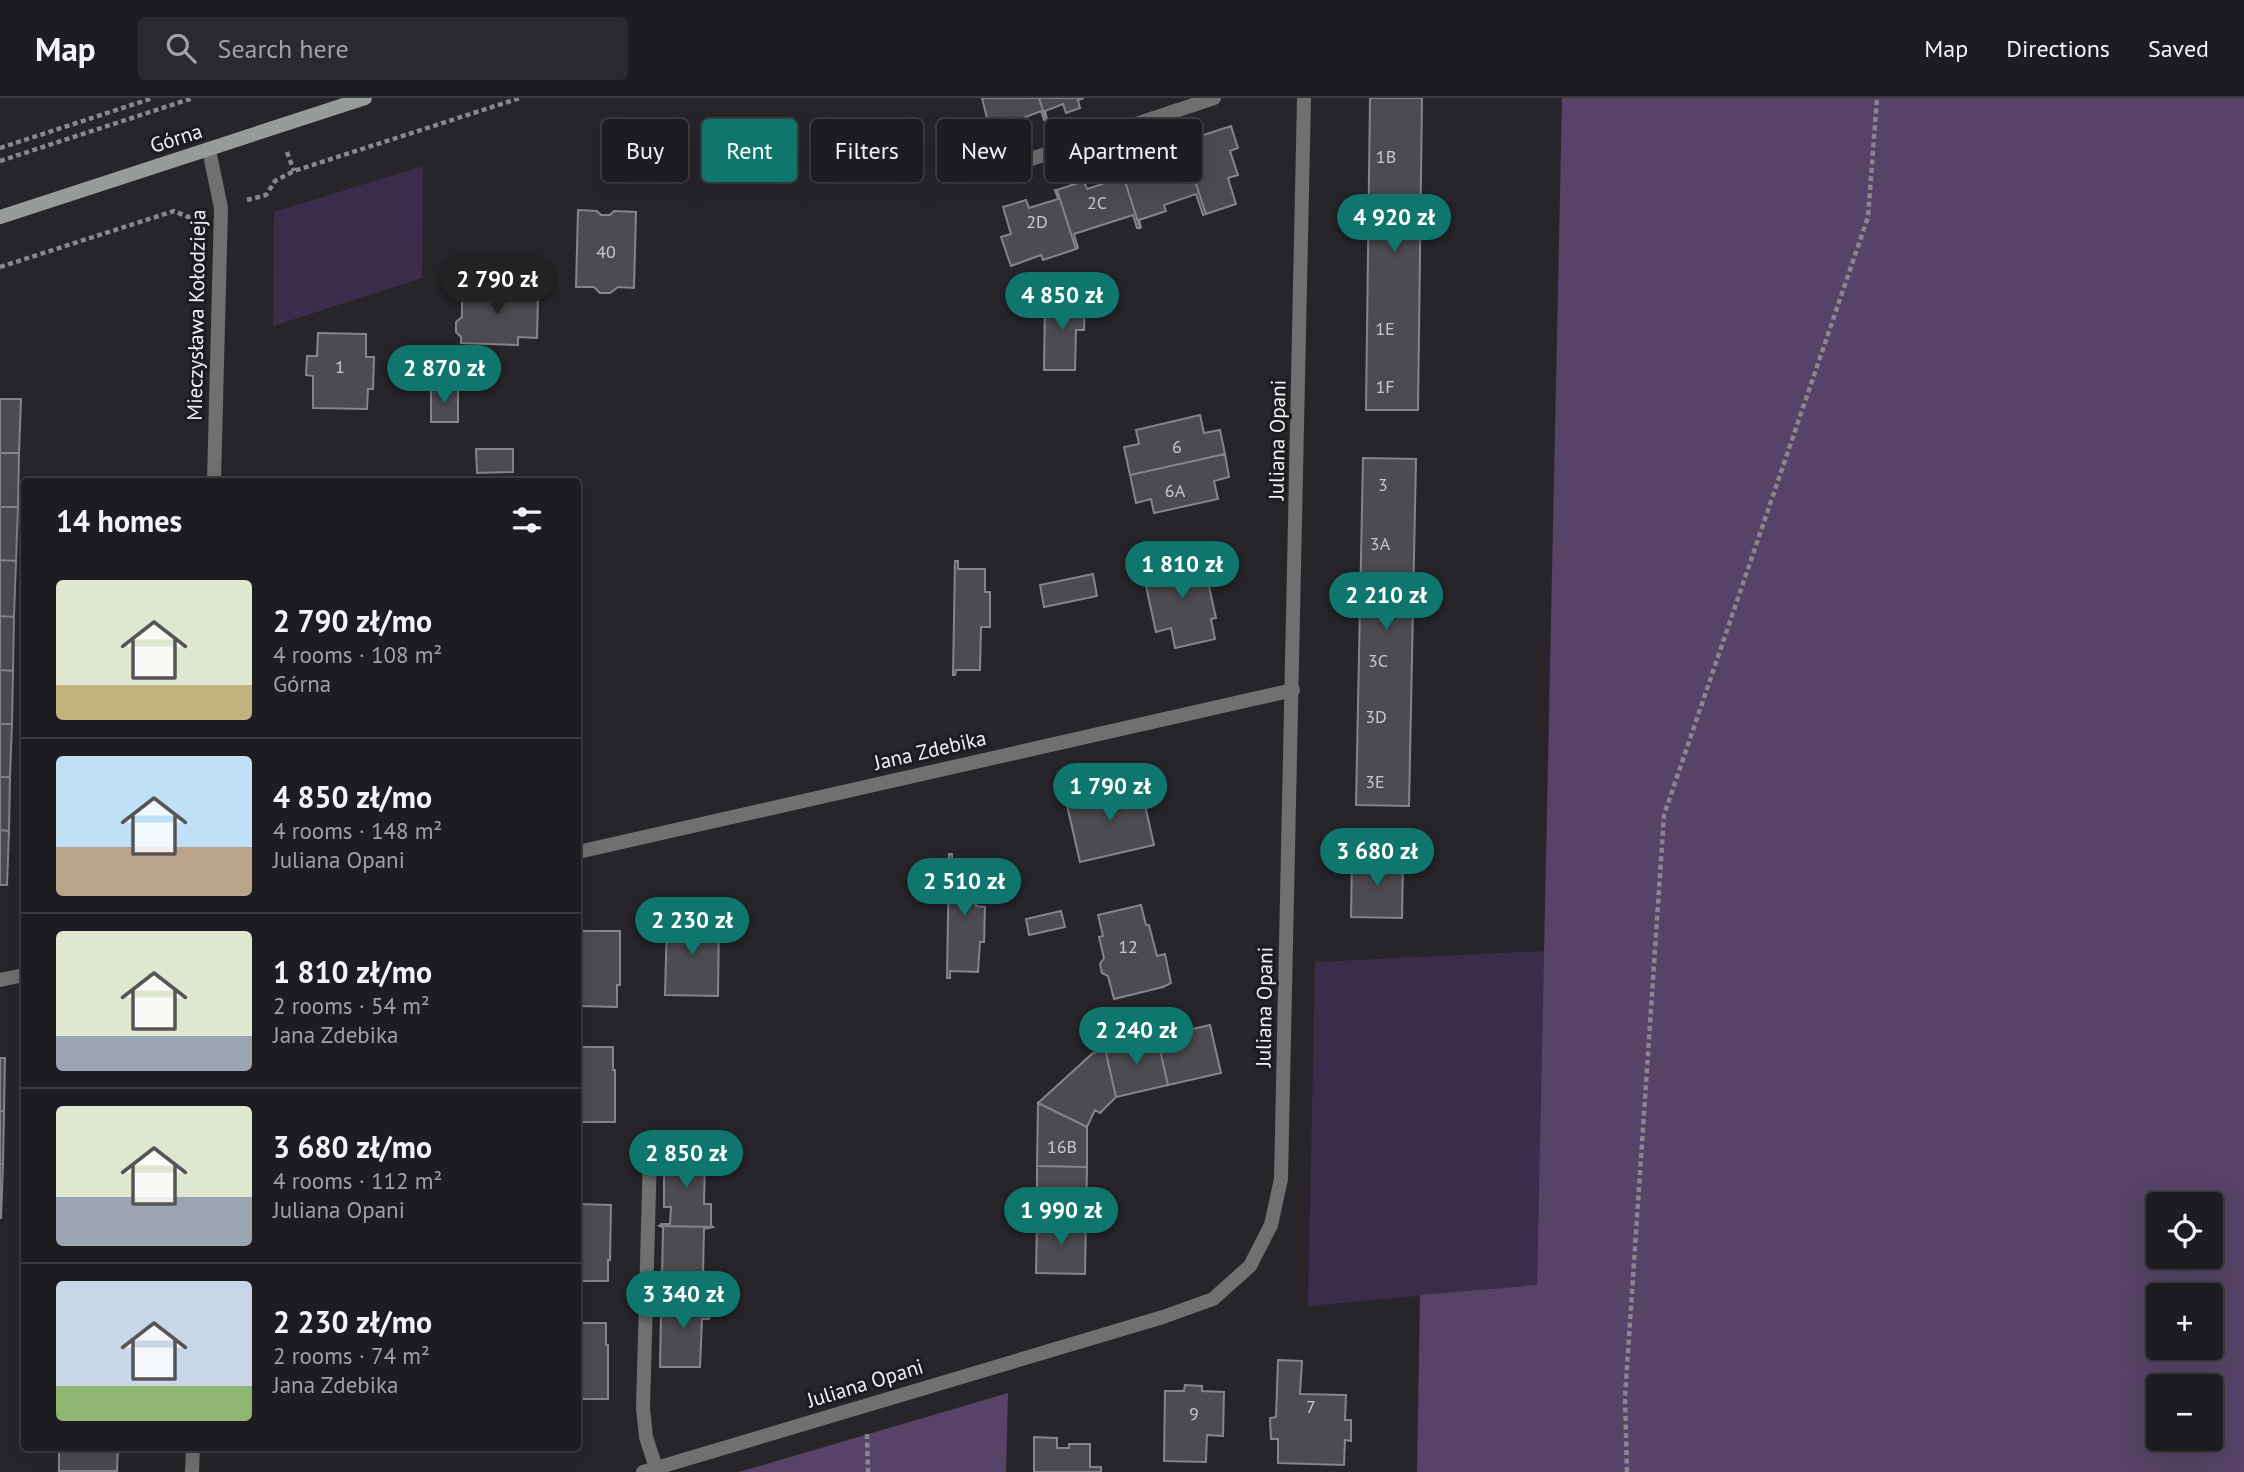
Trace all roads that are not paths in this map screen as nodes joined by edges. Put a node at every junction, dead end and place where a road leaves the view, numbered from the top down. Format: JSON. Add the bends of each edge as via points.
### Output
{"nodes":[{"id":1,"x":365,"y":98,"type":"edge"},
{"id":2,"x":1214,"y":98,"type":"edge"},
{"id":3,"x":1304,"y":98,"type":"edge"},
{"id":4,"x":209,"y":150,"type":"junction"},
{"id":5,"x":1031,"y":159,"type":"edge"},
{"id":6,"x":0,"y":217,"type":"edge"},
{"id":7,"x":214,"y":478,"type":"edge"},
{"id":8,"x":1293,"y":690,"type":"junction"},
{"id":9,"x":581,"y":851,"type":"edge"},
{"id":10,"x":21,"y":976,"type":"edge"},
{"id":11,"x":0,"y":980,"type":"edge"},
{"id":12,"x":650,"y":1154,"type":"dead end"},
{"id":13,"x":193,"y":1451,"type":"edge"},
{"id":14,"x":650,"y":1470,"type":"edge"},
{"id":15,"x":192,"y":1472,"type":"edge"}],
"edges":[{"from":1,"to":4,"type":"street","name":"Górna"},
{"from":2,"to":5,"type":"street"},
{"from":3,"to":8,"type":"street","name":"Juliana Opani"},
{"from":4,"to":6,"type":"street","name":"Górna"},
{"from":4,"to":7,"type":"street","name":"Mieczysława Kołodzieja","via":[[220,208]]},
{"from":8,"to":9,"type":"street","name":"Jana Zdebika"},
{"from":8,"to":14,"type":"street","name":"Juliana Opani","via":[[1281,1179],[1271,1225],[1250,1266],[1213,1299],[1176,1313]]},
{"from":10,"to":11,"type":"street"},
{"from":12,"to":14,"type":"street","via":[[643,1408]]},
{"from":13,"to":15,"type":"street"}]}
